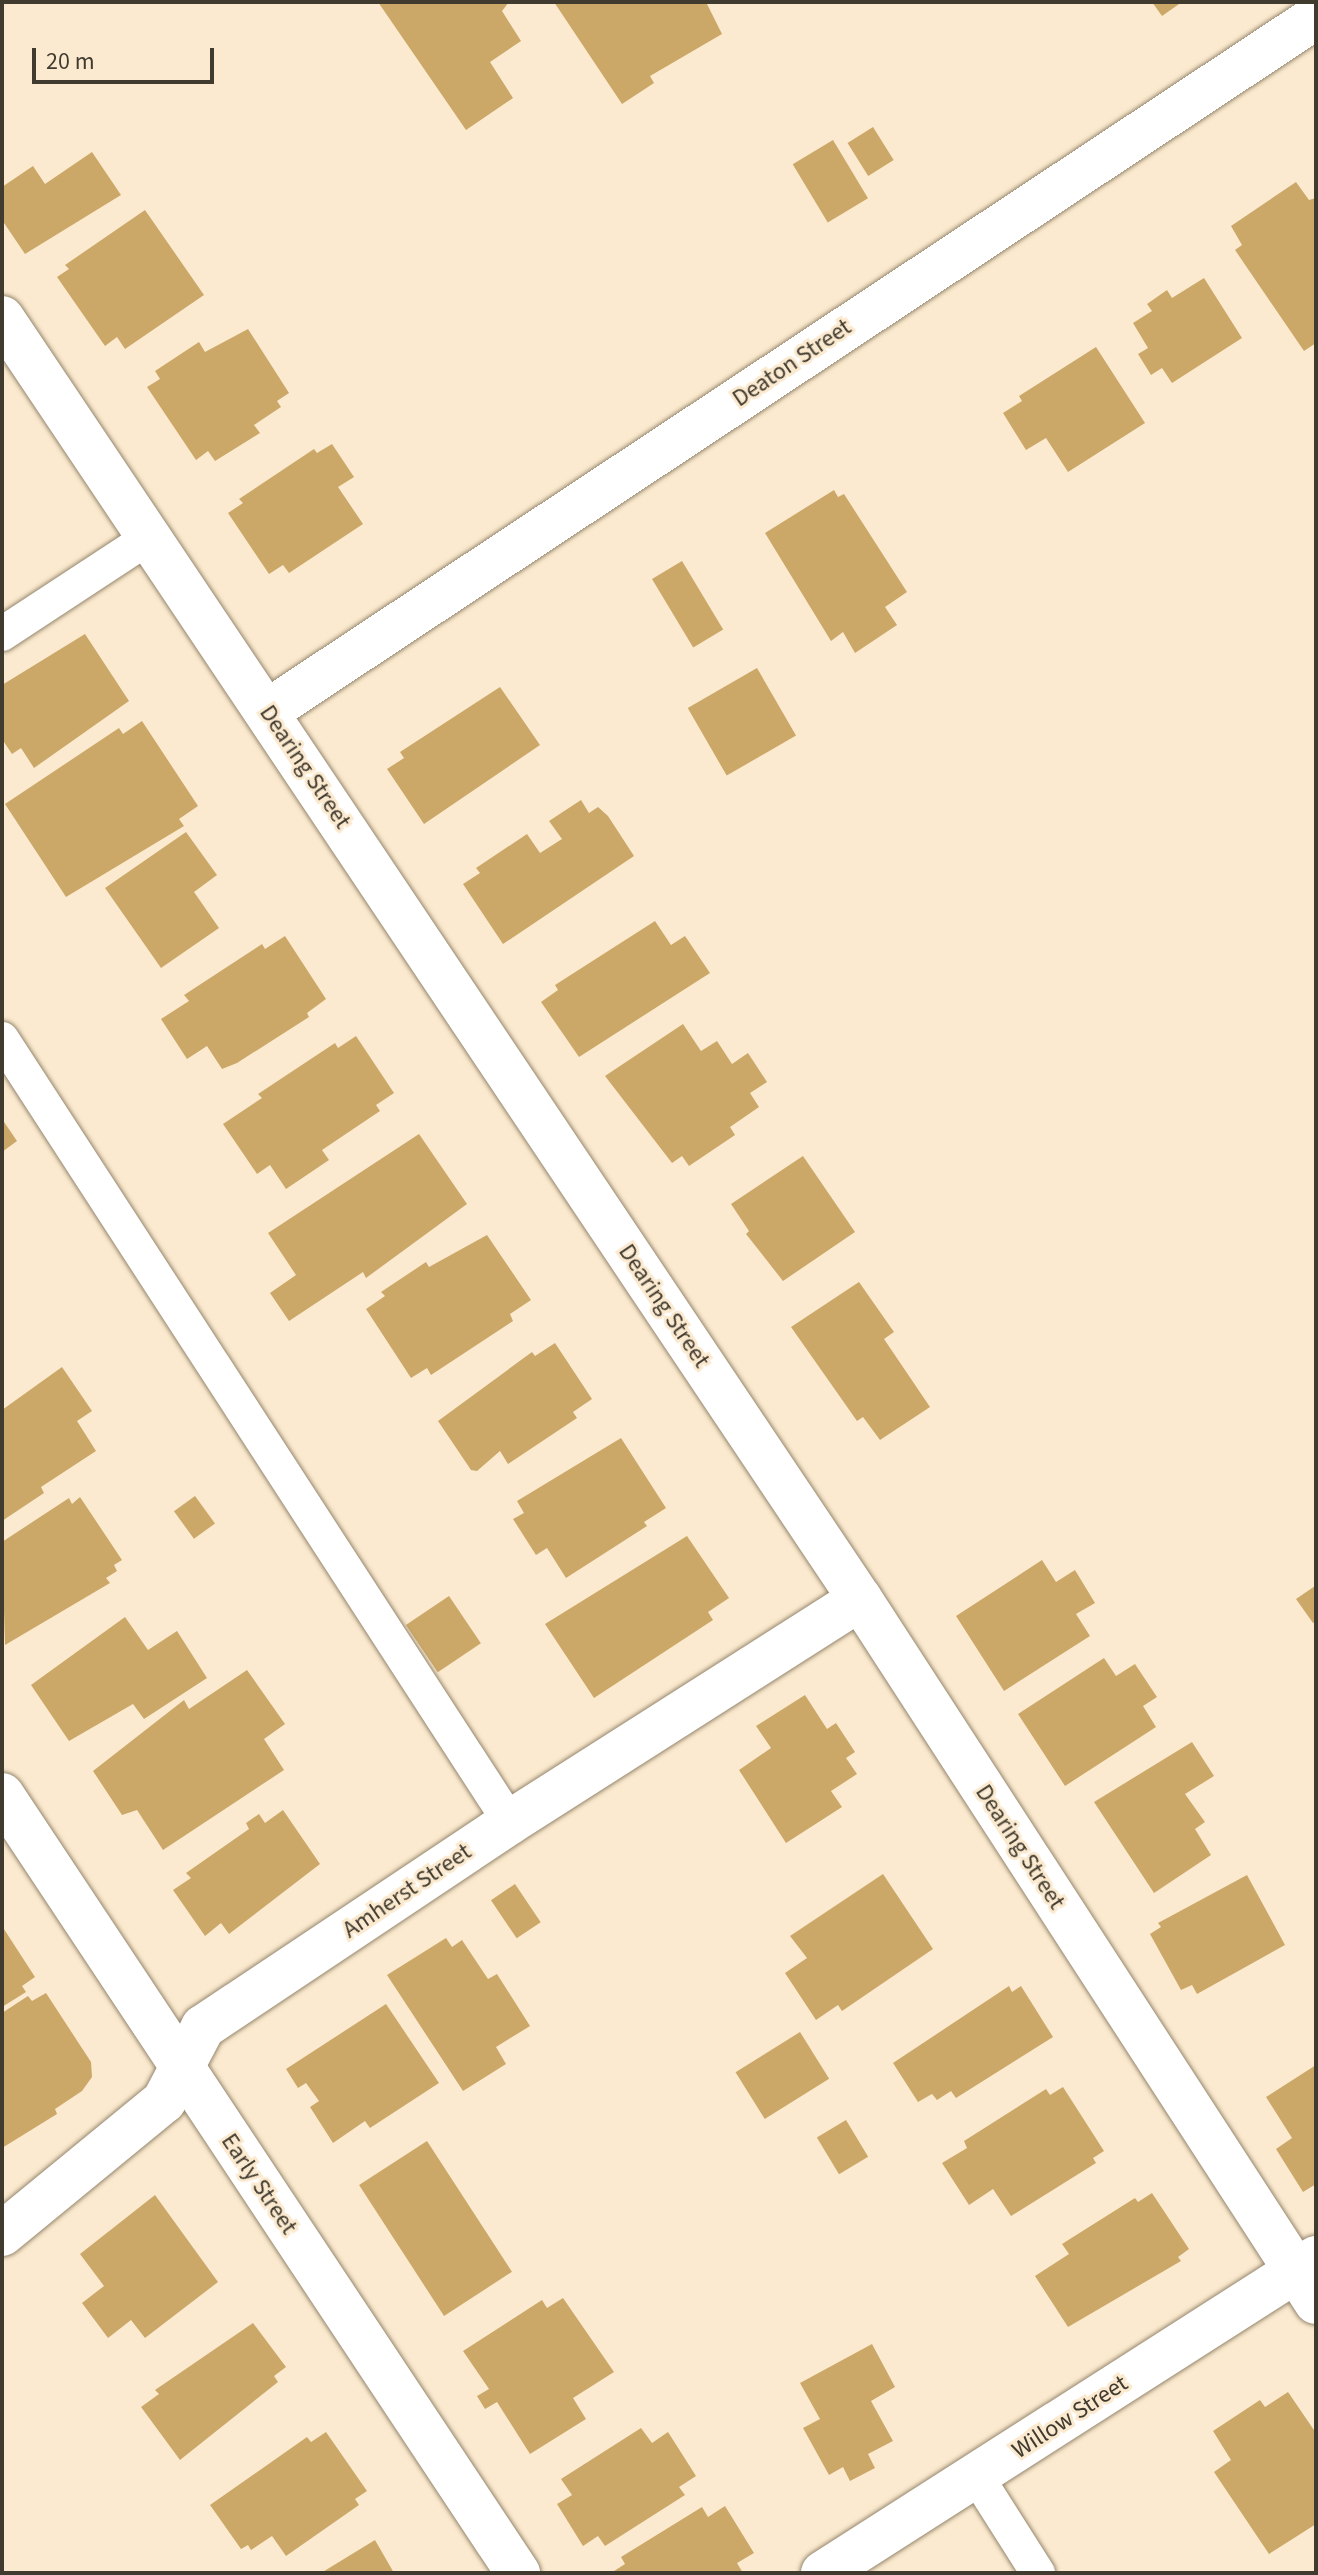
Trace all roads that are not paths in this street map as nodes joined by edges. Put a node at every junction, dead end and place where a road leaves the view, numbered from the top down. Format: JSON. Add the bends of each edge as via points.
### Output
{"nodes":[{"id":1,"x":1306,"y":13,"type":"edge"},
{"id":2,"x":2,"y":318,"type":"edge"},
{"id":3,"x":148,"y":538,"type":"junction"},
{"id":4,"x":2,"y":634,"type":"edge"},
{"id":5,"x":268,"y":711,"type":"junction"},
{"id":6,"x":2,"y":1039,"type":"edge"},
{"id":7,"x":860,"y":1599,"type":"junction"},
{"id":8,"x":2,"y":1795,"type":"edge"},
{"id":9,"x":510,"y":1822,"type":"junction"},
{"id":10,"x":182,"y":2067,"type":"junction"},
{"id":11,"x":2,"y":2234,"type":"edge"},
{"id":12,"x":1309,"y":2277,"type":"edge"},
{"id":13,"x":977,"y":2477,"type":"junction"},
{"id":14,"x":518,"y":2573,"type":"edge"},
{"id":15,"x":823,"y":2573,"type":"edge"},
{"id":16,"x":1038,"y":2573,"type":"edge"}],
"edges":[{"from":1,"to":5,"type":"street","name":"Deaton Street"},
{"from":2,"to":3,"type":"street","name":"Dearing Street"},
{"from":3,"to":4,"type":"lane"},
{"from":3,"to":5,"type":"street","name":"Dearing Street"},
{"from":5,"to":7,"type":"street","name":"Dearing Street"},
{"from":6,"to":9,"type":"lane"},
{"from":7,"to":9,"type":"street","name":"Amherst Street"},
{"from":7,"to":12,"type":"street","name":"Dearing Street"},
{"from":8,"to":10,"type":"street","name":"Early Street"},
{"from":9,"to":10,"type":"street","name":"Amherst Street","via":[[203,2027]]},
{"from":10,"to":11,"type":"street","name":"Amherst Street","via":[[164,2101]]},
{"from":10,"to":14,"type":"street","name":"Early Street"},
{"from":12,"to":13,"type":"street","name":"Willow Street"},
{"from":13,"to":15,"type":"street","name":"Willow Street"},
{"from":13,"to":16,"type":"lane"}]}
